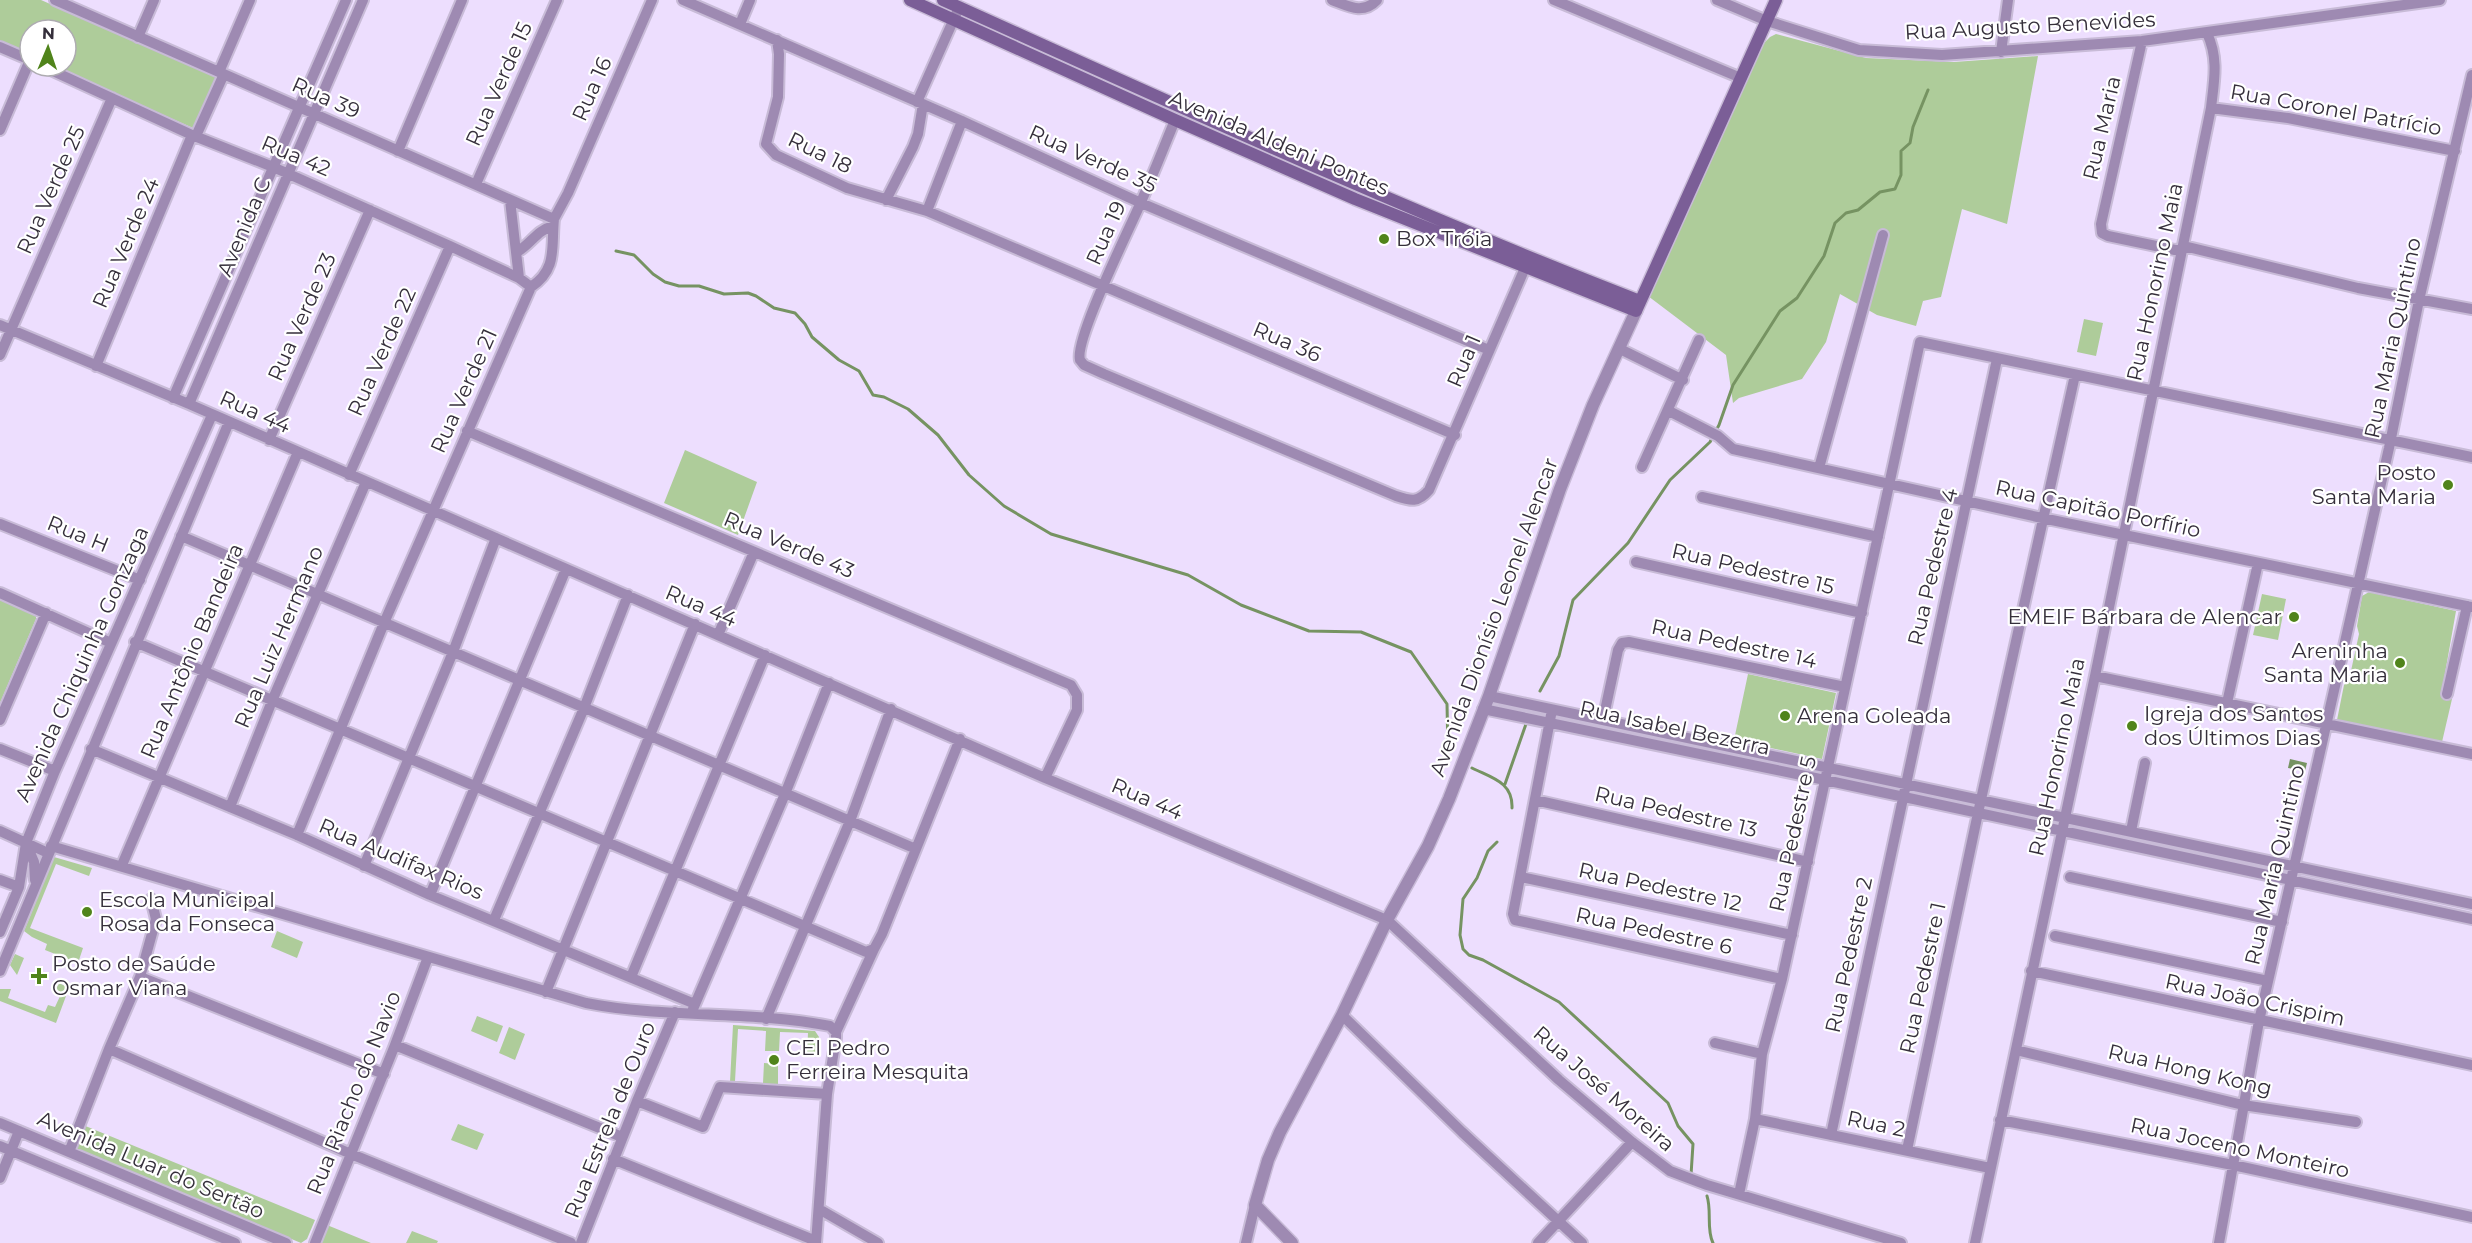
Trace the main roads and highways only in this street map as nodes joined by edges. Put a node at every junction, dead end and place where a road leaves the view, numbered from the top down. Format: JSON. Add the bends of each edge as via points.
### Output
{"nodes":[{"id":1,"x":910,"y":0,"type":"edge"},
{"id":2,"x":1776,"y":0,"type":"edge"},
{"id":3,"x":951,"y":7,"type":"edge"},
{"id":4,"x":1528,"y":263,"type":"junction"},
{"id":5,"x":1638,"y":306,"type":"joint"}],
"edges":[{"from":1,"to":3,"type":"main road","name":"Avenida Aldeni Pontes"},
{"from":2,"to":5,"type":"main road","name":"Avenida Dionísio Leonel Alencar"},
{"from":3,"to":4,"type":"main road","name":"Avenida Aldeni Pontes"},
{"from":3,"to":4,"type":"main road","name":"Avenida Aldeni Pontes","via":[[1175,120],[1355,199]]},
{"from":4,"to":5,"type":"main road","name":"Avenida Aldeni Pontes"}]}
